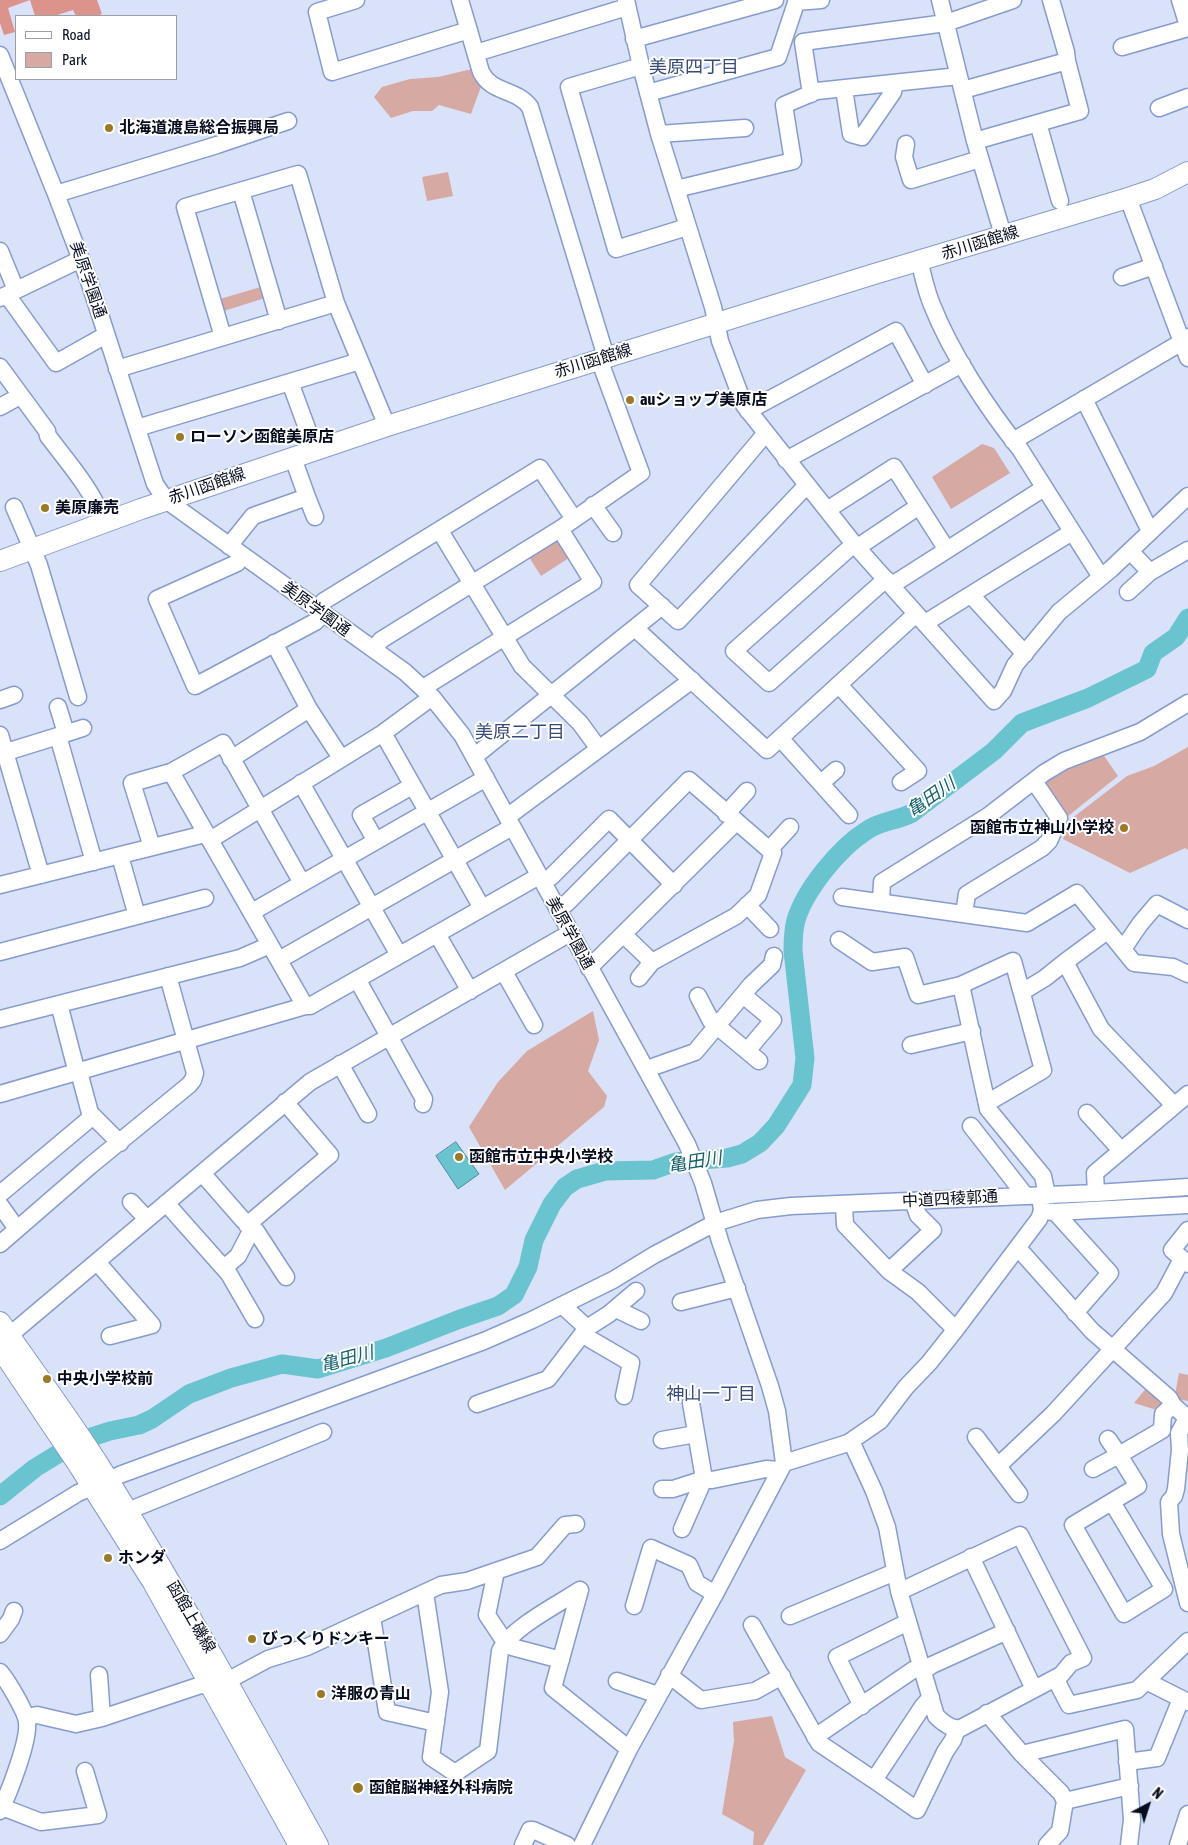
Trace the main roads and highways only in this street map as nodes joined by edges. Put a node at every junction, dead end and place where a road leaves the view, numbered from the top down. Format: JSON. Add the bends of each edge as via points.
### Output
{"nodes":[{"id":1,"x":1188,"y":172,"type":"edge"},
{"id":2,"x":0,"y":561,"type":"edge"},
{"id":3,"x":2,"y":1336,"type":"edge"},
{"id":4,"x":100,"y":1483,"type":"junction"},
{"id":5,"x":219,"y":1683,"type":"junction"},
{"id":6,"x":299,"y":1845,"type":"edge"},
{"id":7,"x":318,"y":1845,"type":"edge"}],
"edges":[{"from":1,"to":2,"type":"main road","name":"赤川函館線","via":[[1156,189],[1128,198],[387,426],[166,500]]},
{"from":3,"to":4,"type":"main road","name":"函館上磯線"},
{"from":4,"to":5,"type":"main road","name":"函館上磯線","via":[[152,1581]]},
{"from":4,"to":5,"type":"main road","name":"函館上磯線","via":[[128,1513],[164,1572]]},
{"from":5,"to":6,"type":"main road","name":"函館上磯線"},
{"from":5,"to":7,"type":"main road","name":"函館上磯線"}]}
